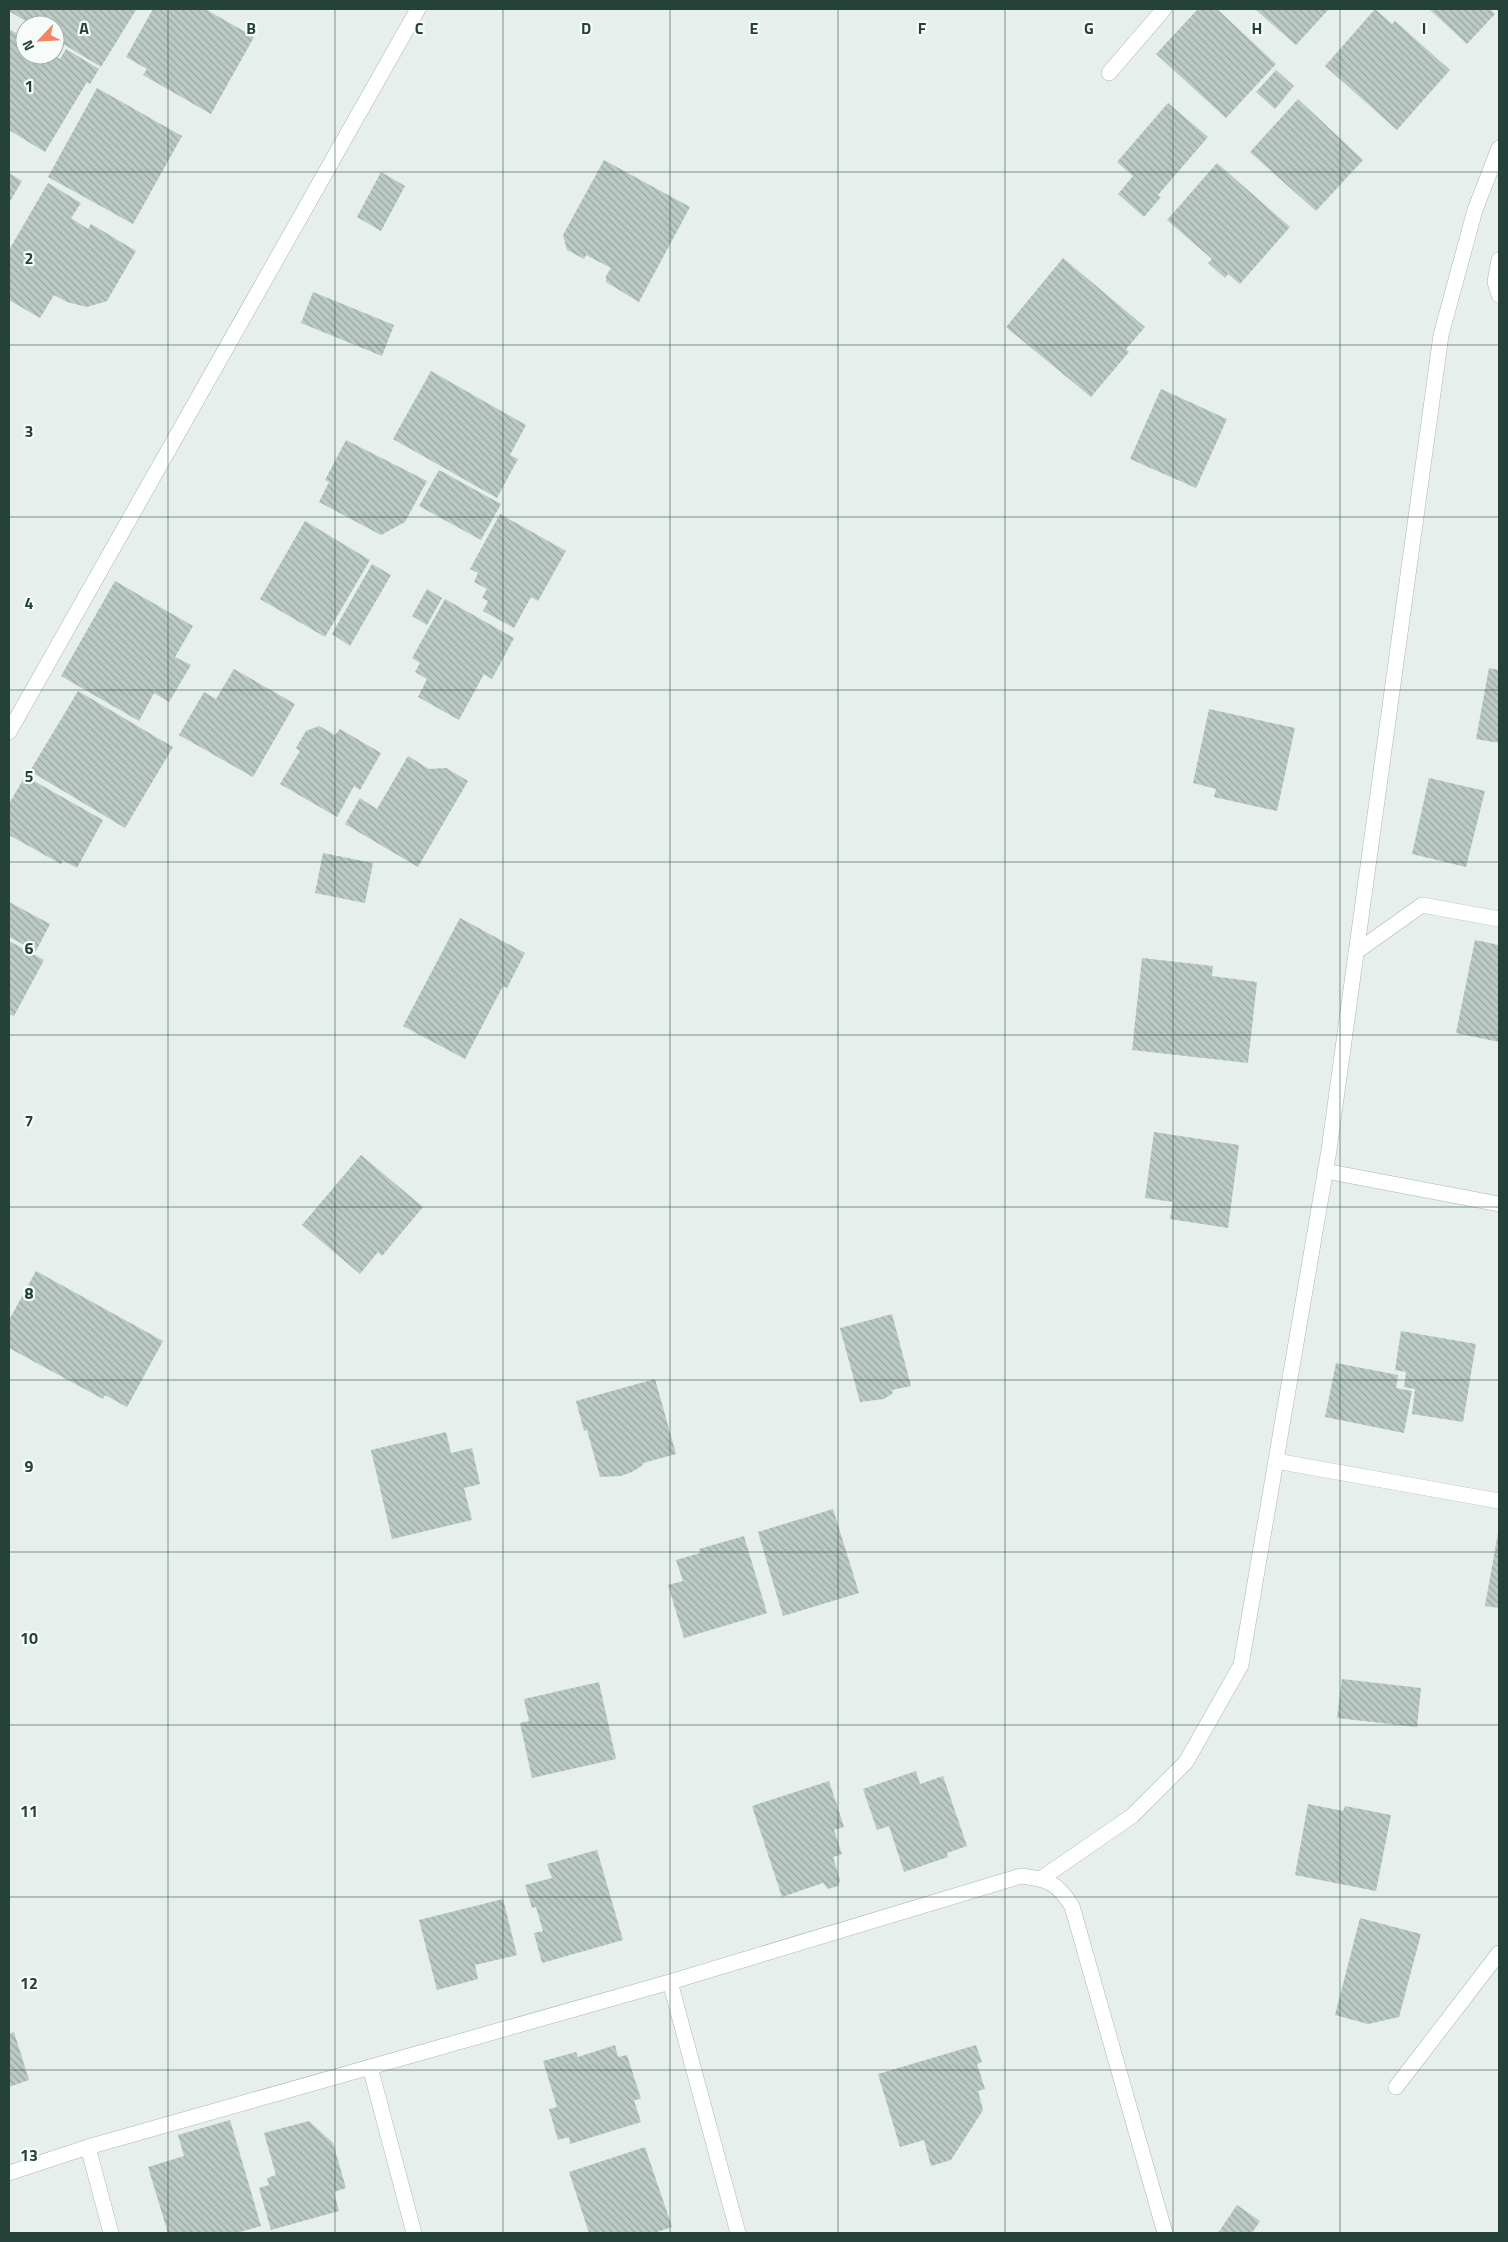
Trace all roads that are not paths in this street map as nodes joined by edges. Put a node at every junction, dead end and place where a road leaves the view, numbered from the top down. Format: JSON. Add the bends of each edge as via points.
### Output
{"nodes":[{"id":1,"x":418,"y":9,"type":"edge"},
{"id":2,"x":1164,"y":9,"type":"edge"},
{"id":3,"x":1109,"y":72,"type":"dead end"},
{"id":4,"x":1499,"y":148,"type":"edge"},
{"id":5,"x":1499,"y":260,"type":"edge"},
{"id":6,"x":1499,"y":295,"type":"edge"},
{"id":7,"x":9,"y":732,"type":"edge"},
{"id":8,"x":1499,"y":919,"type":"edge"},
{"id":9,"x":1356,"y":952,"type":"junction"},
{"id":10,"x":1325,"y":1171,"type":"junction"},
{"id":11,"x":1499,"y":1204,"type":"edge"},
{"id":12,"x":1276,"y":1461,"type":"junction"},
{"id":13,"x":1499,"y":1500,"type":"edge"},
{"id":14,"x":1042,"y":1878,"type":"junction"},
{"id":15,"x":1499,"y":1953,"type":"edge"},
{"id":16,"x":670,"y":1982,"type":"junction"},
{"id":17,"x":370,"y":2067,"type":"junction"},
{"id":18,"x":1396,"y":2087,"type":"dead end"},
{"id":19,"x":88,"y":2148,"type":"junction"},
{"id":20,"x":9,"y":2173,"type":"edge"},
{"id":21,"x":112,"y":2233,"type":"edge"},
{"id":22,"x":414,"y":2233,"type":"edge"},
{"id":23,"x":738,"y":2233,"type":"edge"},
{"id":24,"x":1165,"y":2233,"type":"edge"}],
"edges":[{"from":1,"to":7,"type":"street"},
{"from":2,"to":3,"type":"street"},
{"from":4,"to":9,"type":"street","via":[[1475,210],[1441,335]]},
{"from":5,"to":6,"type":"street","via":[[1495,282]]},
{"from":8,"to":9,"type":"street","via":[[1422,905]]},
{"from":9,"to":10,"type":"street"},
{"from":10,"to":11,"type":"street"},
{"from":10,"to":12,"type":"street"},
{"from":12,"to":13,"type":"street"},
{"from":12,"to":14,"type":"street","via":[[1241,1665],[1186,1762],[1132,1816]]},
{"from":14,"to":16,"type":"street","via":[[1021,1876]]},
{"from":14,"to":24,"type":"street","via":[[1059,1887],[1072,1906]]},
{"from":15,"to":18,"type":"street"},
{"from":16,"to":17,"type":"street"},
{"from":16,"to":23,"type":"street"},
{"from":17,"to":19,"type":"street"},
{"from":17,"to":22,"type":"street"},
{"from":19,"to":20,"type":"street"},
{"from":19,"to":21,"type":"street"}]}
